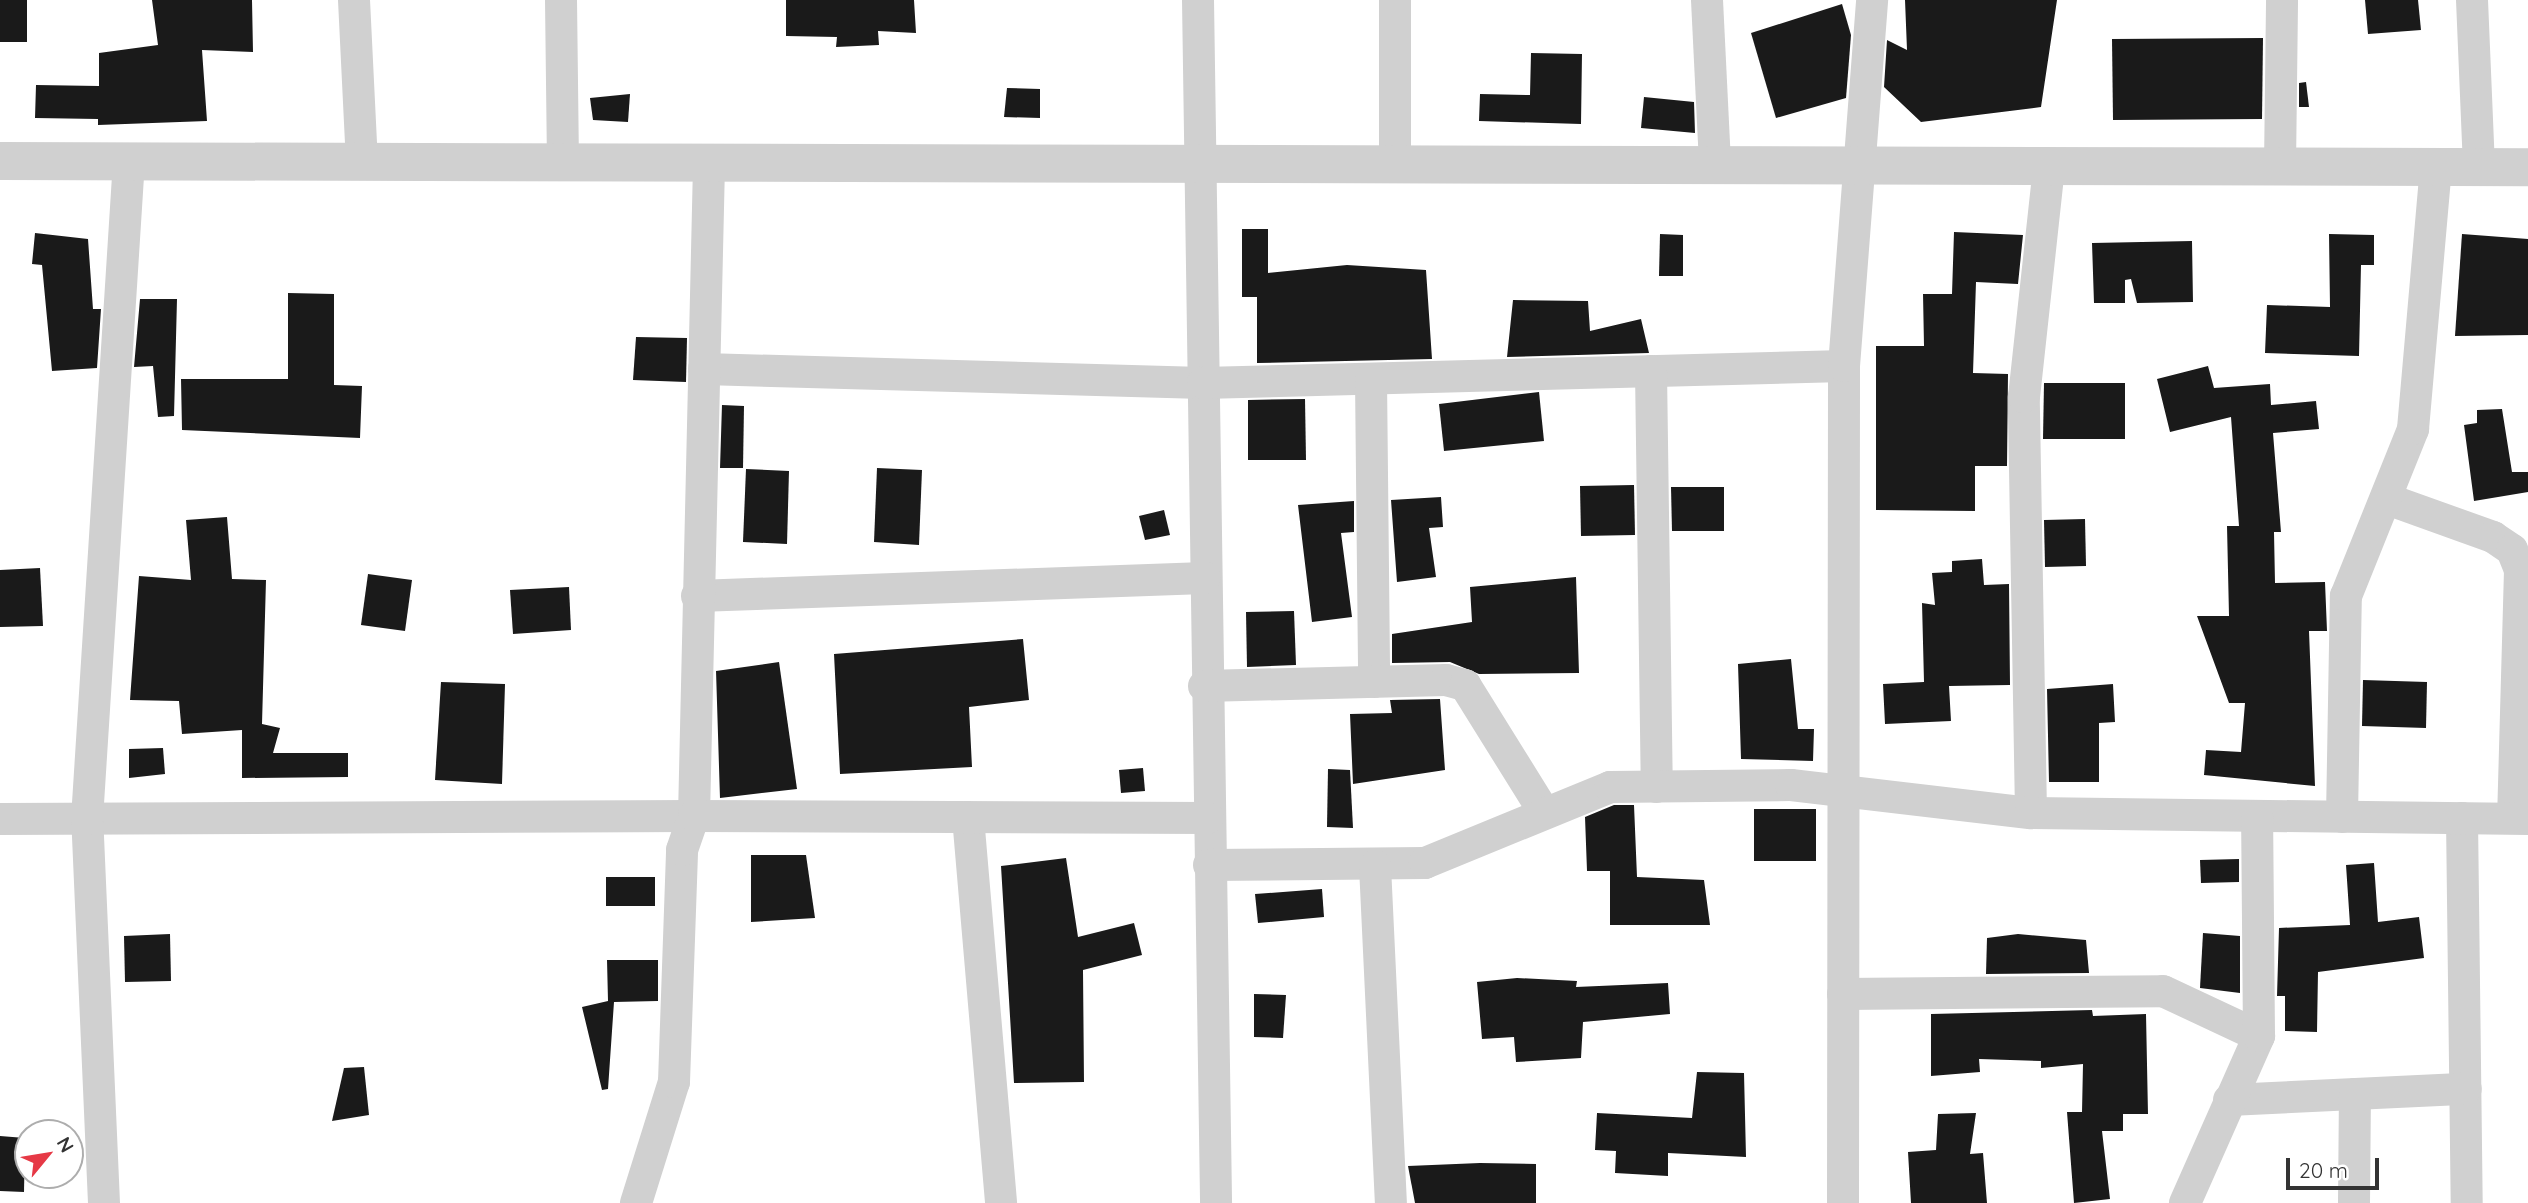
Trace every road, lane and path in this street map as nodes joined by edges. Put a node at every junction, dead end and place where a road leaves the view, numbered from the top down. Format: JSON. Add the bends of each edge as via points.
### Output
{"nodes":[{"id":1,"x":354,"y":0,"type":"edge"},
{"id":2,"x":561,"y":0,"type":"edge"},
{"id":3,"x":1198,"y":0,"type":"edge"},
{"id":4,"x":1395,"y":0,"type":"edge"},
{"id":5,"x":1707,"y":0,"type":"edge"},
{"id":6,"x":1872,"y":0,"type":"edge"},
{"id":7,"x":2282,"y":0,"type":"edge"},
{"id":8,"x":2472,"y":0,"type":"edge"},
{"id":9,"x":0,"y":161,"type":"edge"},
{"id":10,"x":129,"y":161,"type":"junction"},
{"id":11,"x":362,"y":162,"type":"junction"},
{"id":12,"x":563,"y":162,"type":"junction"},
{"id":13,"x":1864,"y":162,"type":"junction"},
{"id":14,"x":709,"y":163,"type":"junction"},
{"id":15,"x":1200,"y":164,"type":"junction"},
{"id":16,"x":1395,"y":165,"type":"junction"},
{"id":17,"x":1715,"y":165,"type":"junction"},
{"id":18,"x":2049,"y":166,"type":"junction"},
{"id":19,"x":2280,"y":167,"type":"junction"},
{"id":20,"x":2436,"y":167,"type":"junction"},
{"id":21,"x":2479,"y":167,"type":"junction"},
{"id":22,"x":2528,"y":167,"type":"edge"},
{"id":23,"x":1844,"y":366,"type":"junction"},
{"id":24,"x":704,"y":369,"type":"junction"},
{"id":25,"x":1651,"y":371,"type":"junction"},
{"id":26,"x":1371,"y":379,"type":"junction"},
{"id":27,"x":1203,"y":383,"type":"junction"},
{"id":28,"x":2387,"y":499,"type":"junction"},
{"id":29,"x":2524,"y":569,"type":"edge"},
{"id":30,"x":1205,"y":578,"type":"junction"},
{"id":31,"x":697,"y":596,"type":"junction"},
{"id":32,"x":2523,"y":632,"type":"edge"},
{"id":33,"x":1374,"y":681,"type":"junction"},
{"id":34,"x":1204,"y":686,"type":"junction"},
{"id":35,"x":1657,"y":787,"type":"junction"},
{"id":36,"x":1843,"y":789,"type":"junction"},
{"id":37,"x":1544,"y":812,"type":"junction"},
{"id":38,"x":2031,"y":813,"type":"junction"},
{"id":39,"x":694,"y":816,"type":"junction"},
{"id":40,"x":2257,"y":816,"type":"junction"},
{"id":41,"x":968,"y":817,"type":"junction"},
{"id":42,"x":2342,"y":817,"type":"junction"},
{"id":43,"x":1208,"y":818,"type":"junction"},
{"id":44,"x":2462,"y":818,"type":"junction"},
{"id":45,"x":0,"y":819,"type":"edge"},
{"id":46,"x":87,"y":819,"type":"junction"},
{"id":47,"x":2520,"y":819,"type":"edge"},
{"id":48,"x":1209,"y":865,"type":"junction"},
{"id":49,"x":1375,"y":866,"type":"junction"},
{"id":50,"x":1843,"y":994,"type":"junction"},
{"id":51,"x":2259,"y":1036,"type":"junction"},
{"id":52,"x":2466,"y":1089,"type":"junction"},
{"id":53,"x":2355,"y":1094,"type":"junction"},
{"id":54,"x":2229,"y":1100,"type":"junction"},
{"id":55,"x":104,"y":1203,"type":"edge"},
{"id":56,"x":636,"y":1203,"type":"edge"},
{"id":57,"x":1001,"y":1203,"type":"edge"},
{"id":58,"x":1216,"y":1203,"type":"edge"},
{"id":59,"x":1391,"y":1203,"type":"edge"},
{"id":60,"x":1843,"y":1203,"type":"edge"},
{"id":61,"x":2185,"y":1203,"type":"edge"},
{"id":62,"x":2354,"y":1203,"type":"edge"},
{"id":63,"x":2467,"y":1203,"type":"edge"}],
"edges":[{"from":1,"to":11,"type":"street"},
{"from":2,"to":12,"type":"street"},
{"from":3,"to":15,"type":"street"},
{"from":4,"to":16,"type":"street"},
{"from":5,"to":17,"type":"street"},
{"from":6,"to":13,"type":"street"},
{"from":7,"to":19,"type":"street"},
{"from":8,"to":21,"type":"street"},
{"from":9,"to":10,"type":"street"},
{"from":10,"to":11,"type":"street"},
{"from":10,"to":46,"type":"street"},
{"from":11,"to":12,"type":"street"},
{"from":12,"to":14,"type":"street"},
{"from":13,"to":17,"type":"street"},
{"from":13,"to":18,"type":"street"},
{"from":13,"to":23,"type":"street"},
{"from":14,"to":15,"type":"street"},
{"from":14,"to":24,"type":"street"},
{"from":15,"to":16,"type":"street"},
{"from":15,"to":27,"type":"street"},
{"from":16,"to":17,"type":"street"},
{"from":18,"to":19,"type":"street"},
{"from":18,"to":38,"type":"street","via":[[2024,397]]},
{"from":19,"to":20,"type":"street"},
{"from":20,"to":21,"type":"street"},
{"from":20,"to":28,"type":"street","via":[[2413,429]]},
{"from":21,"to":22,"type":"street"},
{"from":23,"to":25,"type":"street"},
{"from":23,"to":36,"type":"street"},
{"from":24,"to":27,"type":"street"},
{"from":24,"to":31,"type":"street"},
{"from":25,"to":26,"type":"street"},
{"from":25,"to":35,"type":"street"},
{"from":26,"to":27,"type":"street"},
{"from":26,"to":33,"type":"street"},
{"from":27,"to":30,"type":"street"},
{"from":28,"to":29,"type":"street","via":[[2493,537],[2512,550]]},
{"from":28,"to":42,"type":"street","via":[[2346,596]]},
{"from":29,"to":32,"type":"street"},
{"from":30,"to":31,"type":"street"},
{"from":30,"to":34,"type":"street"},
{"from":31,"to":39,"type":"street"},
{"from":32,"to":47,"type":"street"},
{"from":33,"to":34,"type":"street"},
{"from":33,"to":37,"type":"street","via":[[1465,685]]},
{"from":34,"to":43,"type":"street"},
{"from":35,"to":36,"type":"street"},
{"from":35,"to":37,"type":"street","via":[[1610,787]]},
{"from":36,"to":38,"type":"street"},
{"from":36,"to":50,"type":"street"},
{"from":37,"to":49,"type":"street","via":[[1425,863]]},
{"from":38,"to":40,"type":"street"},
{"from":39,"to":41,"type":"street"},
{"from":39,"to":46,"type":"street"},
{"from":39,"to":56,"type":"street","via":[[682,850],[674,1082]]},
{"from":40,"to":42,"type":"street"},
{"from":40,"to":51,"type":"street"},
{"from":41,"to":43,"type":"street"},
{"from":41,"to":57,"type":"street"},
{"from":42,"to":44,"type":"street"},
{"from":43,"to":48,"type":"street"},
{"from":44,"to":47,"type":"street"},
{"from":44,"to":52,"type":"street"},
{"from":45,"to":46,"type":"street"},
{"from":46,"to":55,"type":"street"},
{"from":48,"to":49,"type":"street"},
{"from":48,"to":58,"type":"street"},
{"from":49,"to":59,"type":"street"},
{"from":50,"to":51,"type":"street","via":[[2163,991]]},
{"from":50,"to":60,"type":"street"},
{"from":51,"to":54,"type":"street"},
{"from":52,"to":53,"type":"street"},
{"from":52,"to":63,"type":"street"},
{"from":53,"to":54,"type":"street"},
{"from":53,"to":62,"type":"street"},
{"from":54,"to":61,"type":"street"}]}
